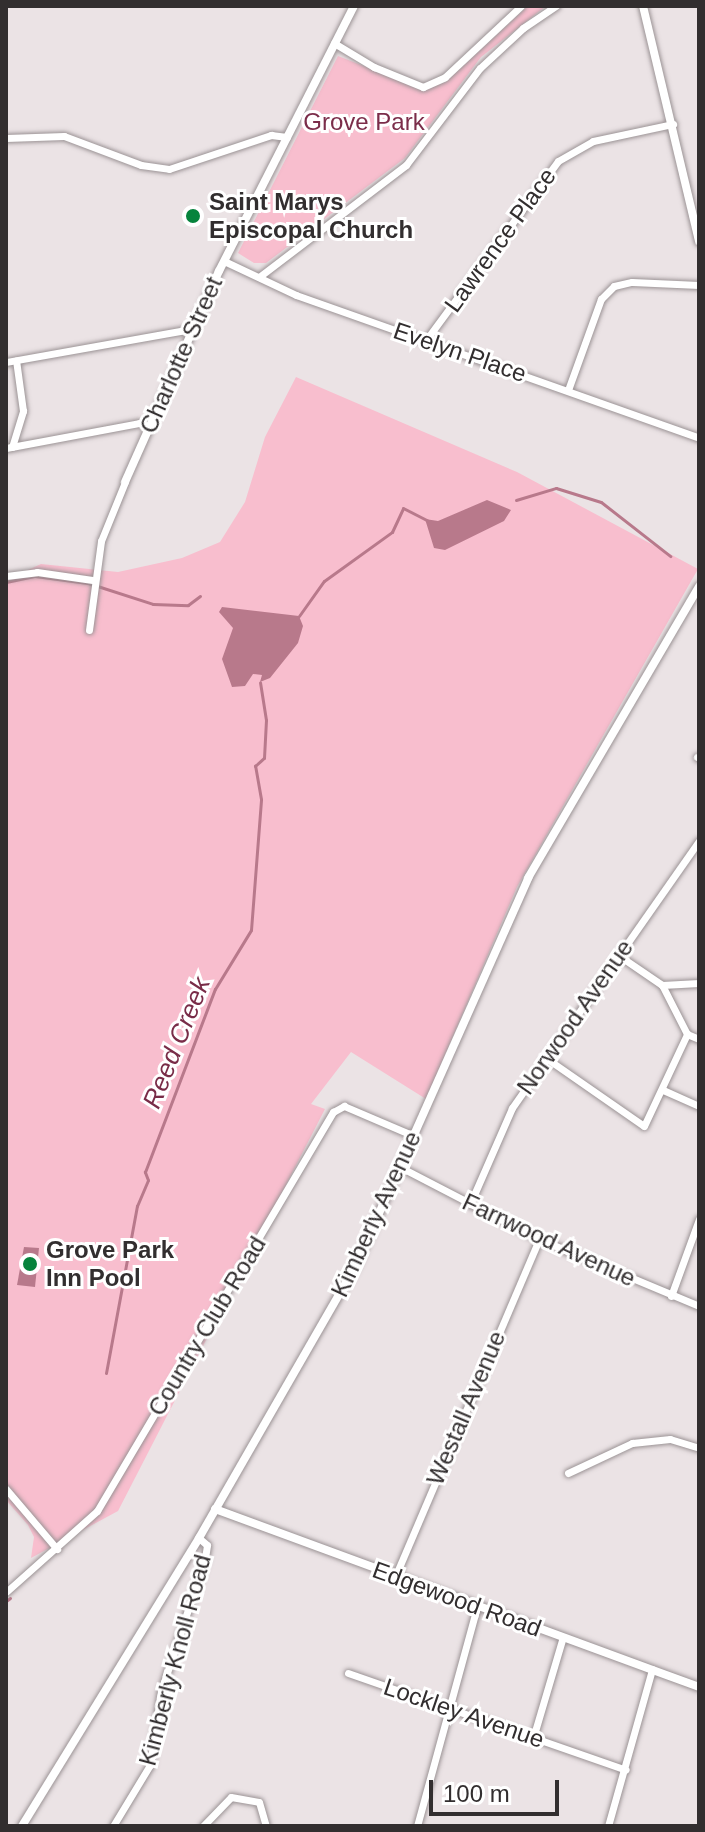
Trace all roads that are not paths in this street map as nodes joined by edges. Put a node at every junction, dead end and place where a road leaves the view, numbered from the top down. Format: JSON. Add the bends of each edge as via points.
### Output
{"nodes":[{"id":1,"x":354,"y":6,"type":"edge"},
{"id":2,"x":521,"y":6,"type":"edge"},
{"id":3,"x":556,"y":6,"type":"edge"},
{"id":4,"x":643,"y":6,"type":"edge"},
{"id":5,"x":334,"y":43,"type":"junction"},
{"id":6,"x":673,"y":124,"type":"junction"},
{"id":7,"x":287,"y":137,"type":"junction"},
{"id":8,"x":6,"y":138,"type":"edge"},
{"id":9,"x":699,"y":241,"type":"edge"},
{"id":10,"x":224,"y":261,"type":"junction"},
{"id":11,"x":259,"y":277,"type":"junction"},
{"id":12,"x":699,"y":285,"type":"edge"},
{"id":13,"x":192,"y":329,"type":"junction"},
{"id":14,"x":426,"y":340,"type":"junction"},
{"id":15,"x":16,"y":360,"type":"junction"},
{"id":16,"x":6,"y":362,"type":"edge"},
{"id":17,"x":568,"y":390,"type":"junction"},
{"id":18,"x":148,"y":426,"type":"junction"},
{"id":19,"x":699,"y":438,"type":"edge"},
{"id":20,"x":9,"y":448,"type":"edge"},
{"id":21,"x":125,"y":482,"type":"joint"},
{"id":22,"x":6,"y":576,"type":"edge"},
{"id":23,"x":92,"y":580,"type":"junction"},
{"id":24,"x":699,"y":586,"type":"edge"},
{"id":25,"x":89,"y":630,"type":"dead end"},
{"id":26,"x":699,"y":841,"type":"edge"},
{"id":27,"x":618,"y":955,"type":"junction"},
{"id":28,"x":699,"y":983,"type":"edge"},
{"id":29,"x":662,"y":985,"type":"junction"},
{"id":30,"x":687,"y":1034,"type":"junction"},
{"id":31,"x":699,"y":1039,"type":"edge"},
{"id":32,"x":546,"y":1058,"type":"junction"},
{"id":33,"x":663,"y":1090,"type":"junction"},
{"id":34,"x":699,"y":1106,"type":"edge"},
{"id":35,"x":414,"y":1136,"type":"junction"},
{"id":36,"x":402,"y":1168,"type":"junction"},
{"id":37,"x":470,"y":1204,"type":"junction"},
{"id":38,"x":699,"y":1219,"type":"edge"},
{"id":39,"x":539,"y":1239,"type":"junction"},
{"id":40,"x":671,"y":1296,"type":"junction"},
{"id":41,"x":699,"y":1306,"type":"edge"},
{"id":42,"x":699,"y":1448,"type":"edge"},
{"id":43,"x":568,"y":1473,"type":"dead end"},
{"id":44,"x":6,"y":1489,"type":"edge"},
{"id":45,"x":215,"y":1509,"type":"junction"},
{"id":46,"x":199,"y":1538,"type":"junction"},
{"id":47,"x":57,"y":1549,"type":"junction"},
{"id":48,"x":395,"y":1577,"type":"junction"},
{"id":49,"x":6,"y":1592,"type":"edge"},
{"id":50,"x":477,"y":1606,"type":"junction"},
{"id":51,"x":563,"y":1637,"type":"junction"},
{"id":52,"x":652,"y":1669,"type":"junction"},
{"id":53,"x":348,"y":1673,"type":"dead end"},
{"id":54,"x":699,"y":1687,"type":"edge"},
{"id":55,"x":445,"y":1706,"type":"junction"},
{"id":56,"x":533,"y":1738,"type":"junction"},
{"id":57,"x":626,"y":1770,"type":"junction"},
{"id":58,"x":22,"y":1826,"type":"edge"},
{"id":59,"x":113,"y":1826,"type":"edge"},
{"id":60,"x":203,"y":1826,"type":"edge"},
{"id":61,"x":266,"y":1826,"type":"edge"},
{"id":62,"x":417,"y":1826,"type":"edge"},
{"id":63,"x":608,"y":1826,"type":"edge"}],
"edges":[{"from":1,"to":5,"type":"street","name":"Charlotte Street"},
{"from":2,"to":5,"type":"street","via":[[445,77],[423,87]]},
{"from":3,"to":11,"type":"street","via":[[480,68],[406,165]]},
{"from":4,"to":6,"type":"street"},
{"from":5,"to":7,"type":"street","name":"Charlotte Street"},
{"from":6,"to":9,"type":"street"},
{"from":6,"to":14,"type":"street","name":"Lawrence Place","via":[[593,141],[558,161]]},
{"from":7,"to":8,"type":"street","via":[[271,135],[169,169],[141,165],[64,136],[22,133]]},
{"from":7,"to":10,"type":"street","name":"Charlotte Street"},
{"from":10,"to":11,"type":"street","name":"Evelyn Place"},
{"from":10,"to":13,"type":"street","name":"Charlotte Street"},
{"from":11,"to":14,"type":"street","name":"Evelyn Place"},
{"from":12,"to":17,"type":"street","via":[[614,286],[601,299]]},
{"from":13,"to":15,"type":"street"},
{"from":13,"to":18,"type":"street","name":"Charlotte Street"},
{"from":14,"to":17,"type":"street","name":"Evelyn Place"},
{"from":15,"to":16,"type":"street"},
{"from":15,"to":20,"type":"street","via":[[23,411]]},
{"from":17,"to":19,"type":"street","name":"Evelyn Place"},
{"from":18,"to":20,"type":"street","via":[[139,423]]},
{"from":18,"to":21,"type":"street","name":"Charlotte Street"},
{"from":21,"to":23,"type":"street","name":"Charlotte Street"},
{"from":22,"to":23,"type":"street","via":[[37,572]]},
{"from":23,"to":25,"type":"street","name":"Charlotte Street"},
{"from":24,"to":35,"type":"street","name":"Kimberly Avenue","via":[[528,878]]},
{"from":26,"to":27,"type":"street","name":"Norwood Avenue"},
{"from":27,"to":29,"type":"street"},
{"from":27,"to":32,"type":"street","name":"Norwood Avenue"},
{"from":28,"to":29,"type":"street"},
{"from":29,"to":30,"type":"street"},
{"from":30,"to":31,"type":"street"},
{"from":30,"to":33,"type":"street"},
{"from":32,"to":33,"type":"street","via":[[644,1126]]},
{"from":32,"to":37,"type":"street","name":"Norwood Avenue","via":[[512,1108]]},
{"from":33,"to":34,"type":"street"},
{"from":35,"to":36,"type":"street","name":"Kimberly Avenue"},
{"from":35,"to":47,"type":"street","name":"Country Club Road","via":[[344,1106],[333,1112],[97,1511]]},
{"from":36,"to":37,"type":"street","name":"Farrwood Avenue"},
{"from":36,"to":45,"type":"street","name":"Kimberly Avenue","via":[[356,1265]]},
{"from":37,"to":39,"type":"street","name":"Farrwood Avenue"},
{"from":38,"to":40,"type":"street"},
{"from":39,"to":40,"type":"street","name":"Farrwood Avenue"},
{"from":39,"to":48,"type":"street","name":"Westall Avenue"},
{"from":40,"to":41,"type":"street","name":"Farrwood Avenue"},
{"from":42,"to":43,"type":"street","via":[[670,1439],[632,1443]]},
{"from":44,"to":47,"type":"street"},
{"from":45,"to":46,"type":"street","name":"Kimberly Avenue"},
{"from":45,"to":48,"type":"street","name":"Edgewood Road"},
{"from":46,"to":58,"type":"street","name":"Kimberly Avenue"},
{"from":46,"to":59,"type":"street","name":"Kimberly Knoll Road","via":[[207,1545],[205,1558],[161,1691],[150,1765]]},
{"from":47,"to":49,"type":"street","name":"Country Club Road"},
{"from":48,"to":50,"type":"street","name":"Edgewood Road"},
{"from":50,"to":51,"type":"street","name":"Edgewood Road"},
{"from":50,"to":55,"type":"street"},
{"from":51,"to":52,"type":"street","name":"Edgewood Road"},
{"from":51,"to":56,"type":"street"},
{"from":52,"to":54,"type":"street","name":"Edgewood Road"},
{"from":52,"to":57,"type":"street"},
{"from":53,"to":55,"type":"street","name":"Lockley Avenue"},
{"from":55,"to":56,"type":"street","name":"Lockley Avenue"},
{"from":55,"to":62,"type":"street"},
{"from":56,"to":57,"type":"street","name":"Lockley Avenue"},
{"from":57,"to":63,"type":"street"},
{"from":60,"to":61,"type":"street","via":[[231,1797],[259,1802]]}]}
